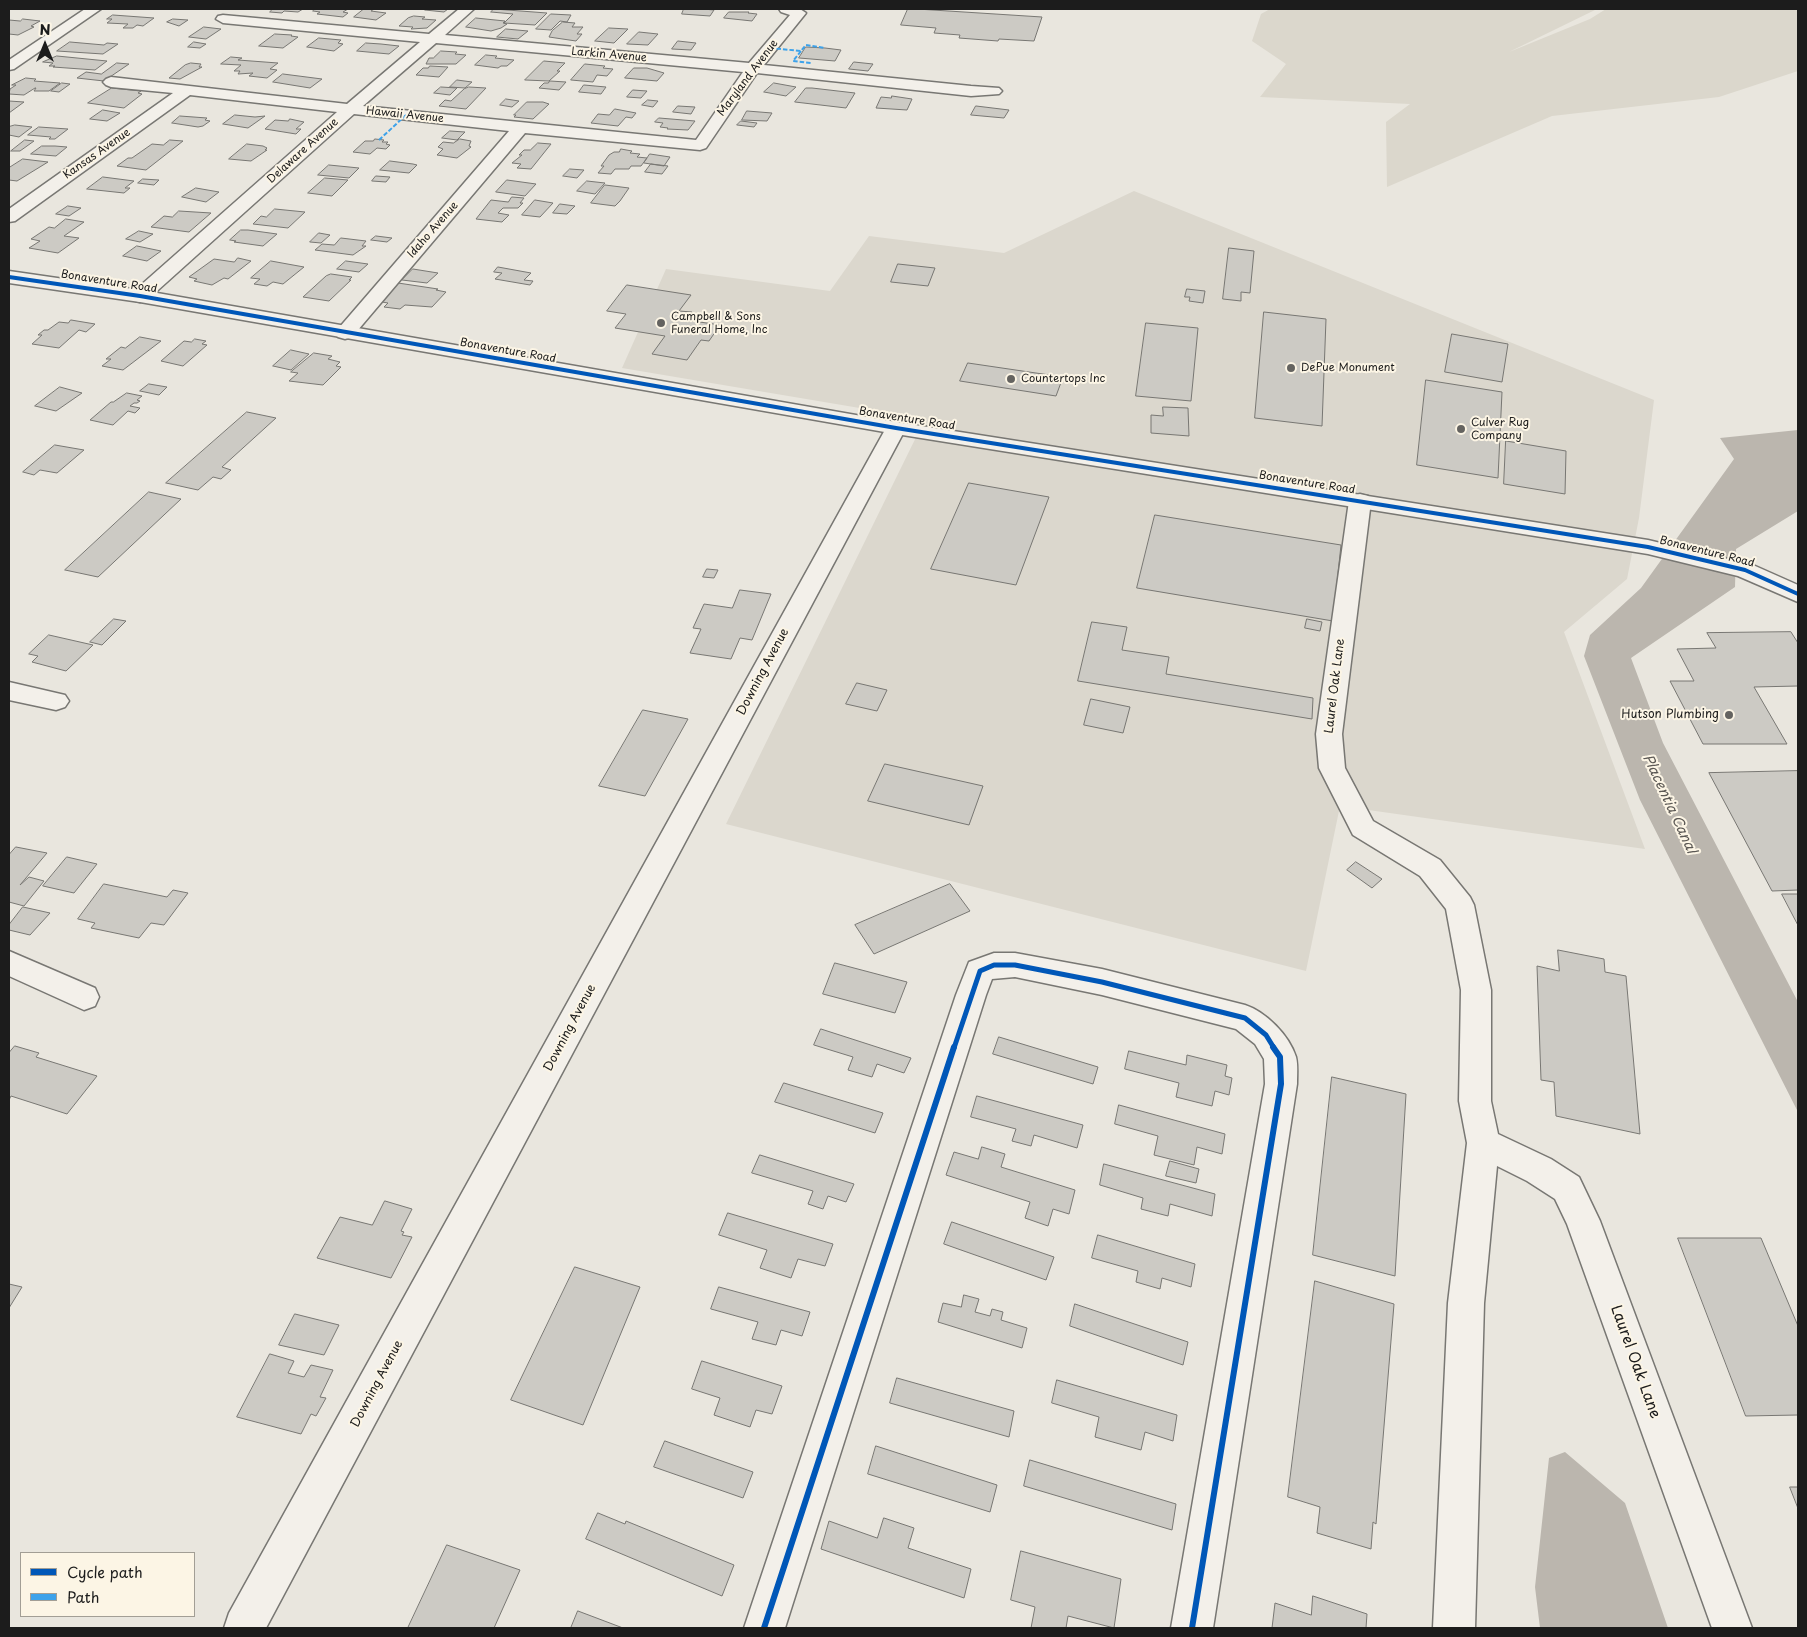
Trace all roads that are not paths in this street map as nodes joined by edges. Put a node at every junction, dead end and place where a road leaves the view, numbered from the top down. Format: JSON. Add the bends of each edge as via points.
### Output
{"nodes":[{"id":1,"x":94,"y":9,"type":"edge"},
{"id":2,"x":467,"y":9,"type":"edge"},
{"id":3,"x":793,"y":11,"type":"edge"},
{"id":4,"x":223,"y":19,"type":"dead end"},
{"id":5,"x":433,"y":39,"type":"junction"},
{"id":6,"x":9,"y":66,"type":"edge"},
{"id":7,"x":753,"y":68,"type":"junction"},
{"id":8,"x":111,"y":82,"type":"dead end"},
{"id":9,"x":186,"y":91,"type":"junction"},
{"id":10,"x":994,"y":91,"type":"dead end"},
{"id":11,"x":351,"y":108,"type":"junction"},
{"id":12,"x":521,"y":128,"type":"junction"},
{"id":13,"x":700,"y":145,"type":"joint"},
{"id":14,"x":9,"y":217,"type":"edge"},
{"id":15,"x":9,"y":277,"type":"edge"},
{"id":16,"x":140,"y":296,"type":"junction"},
{"id":17,"x":345,"y":333,"type":"junction"},
{"id":18,"x":896,"y":428,"type":"junction"},
{"id":19,"x":1360,"y":501,"type":"junction"},
{"id":20,"x":1797,"y":592,"type":"edge"},
{"id":21,"x":9,"y":691,"type":"edge"},
{"id":22,"x":56,"y":701,"type":"dead end"},
{"id":23,"x":9,"y":963,"type":"edge"},
{"id":24,"x":84,"y":997,"type":"dead end"},
{"id":25,"x":1483,"y":1143,"type":"junction"},
{"id":26,"x":244,"y":1628,"type":"edge"},
{"id":27,"x":764,"y":1628,"type":"edge"},
{"id":28,"x":1192,"y":1628,"type":"edge"},
{"id":29,"x":1454,"y":1628,"type":"edge"},
{"id":30,"x":1732,"y":1628,"type":"edge"}],
"edges":[{"from":1,"to":6,"type":"street"},
{"from":2,"to":5,"type":"street","name":"Delaware Avenue"},
{"from":3,"to":7,"type":"street","name":"Maryland Avenue"},
{"from":4,"to":5,"type":"street","name":"Larkin Avenue"},
{"from":5,"to":7,"type":"street","name":"Larkin Avenue"},
{"from":5,"to":11,"type":"street","name":"Delaware Avenue"},
{"from":7,"to":10,"type":"street","name":"Larkin Avenue","via":[[971,92]]},
{"from":7,"to":13,"type":"street","name":"Maryland Avenue"},
{"from":8,"to":9,"type":"street","name":"Hawaii Avenue"},
{"from":9,"to":11,"type":"street","name":"Hawaii Avenue"},
{"from":9,"to":14,"type":"street","name":"Kansas Avenue"},
{"from":11,"to":12,"type":"street","name":"Hawaii Avenue"},
{"from":11,"to":16,"type":"street","name":"Delaware Avenue"},
{"from":12,"to":13,"type":"street","name":"Hawaii Avenue"},
{"from":12,"to":17,"type":"street","name":"Idaho Avenue"},
{"from":15,"to":16,"type":"street","name":"Bonaventure Road"},
{"from":16,"to":17,"type":"street","name":"Bonaventure Road"},
{"from":17,"to":18,"type":"street","name":"Bonaventure Road"},
{"from":18,"to":19,"type":"street","name":"Bonaventure Road"},
{"from":18,"to":26,"type":"street","name":"Downing Avenue"},
{"from":19,"to":20,"type":"street","name":"Bonaventure Road","via":[[1648,547],[1745,570]]},
{"from":19,"to":25,"type":"street","name":"Laurel Oak Lane","via":[[1328,734],[1332,768],[1363,828],[1430,868],[1460,905],[1476,990],[1474,1101]]},
{"from":21,"to":22,"type":"street"},
{"from":23,"to":24,"type":"street"},
{"from":25,"to":29,"type":"street","name":"Laurel Oak Lane","via":[[1466,1303]]},
{"from":25,"to":30,"type":"street","name":"Laurel Oak Lane","via":[[1539,1170],[1567,1188],[1583,1220]]},
{"from":27,"to":28,"type":"street","via":[[971,994],[980,971],[994,965],[1015,964],[1245,1018],[1266,1035],[1280,1057],[1282,1084]]}]}
